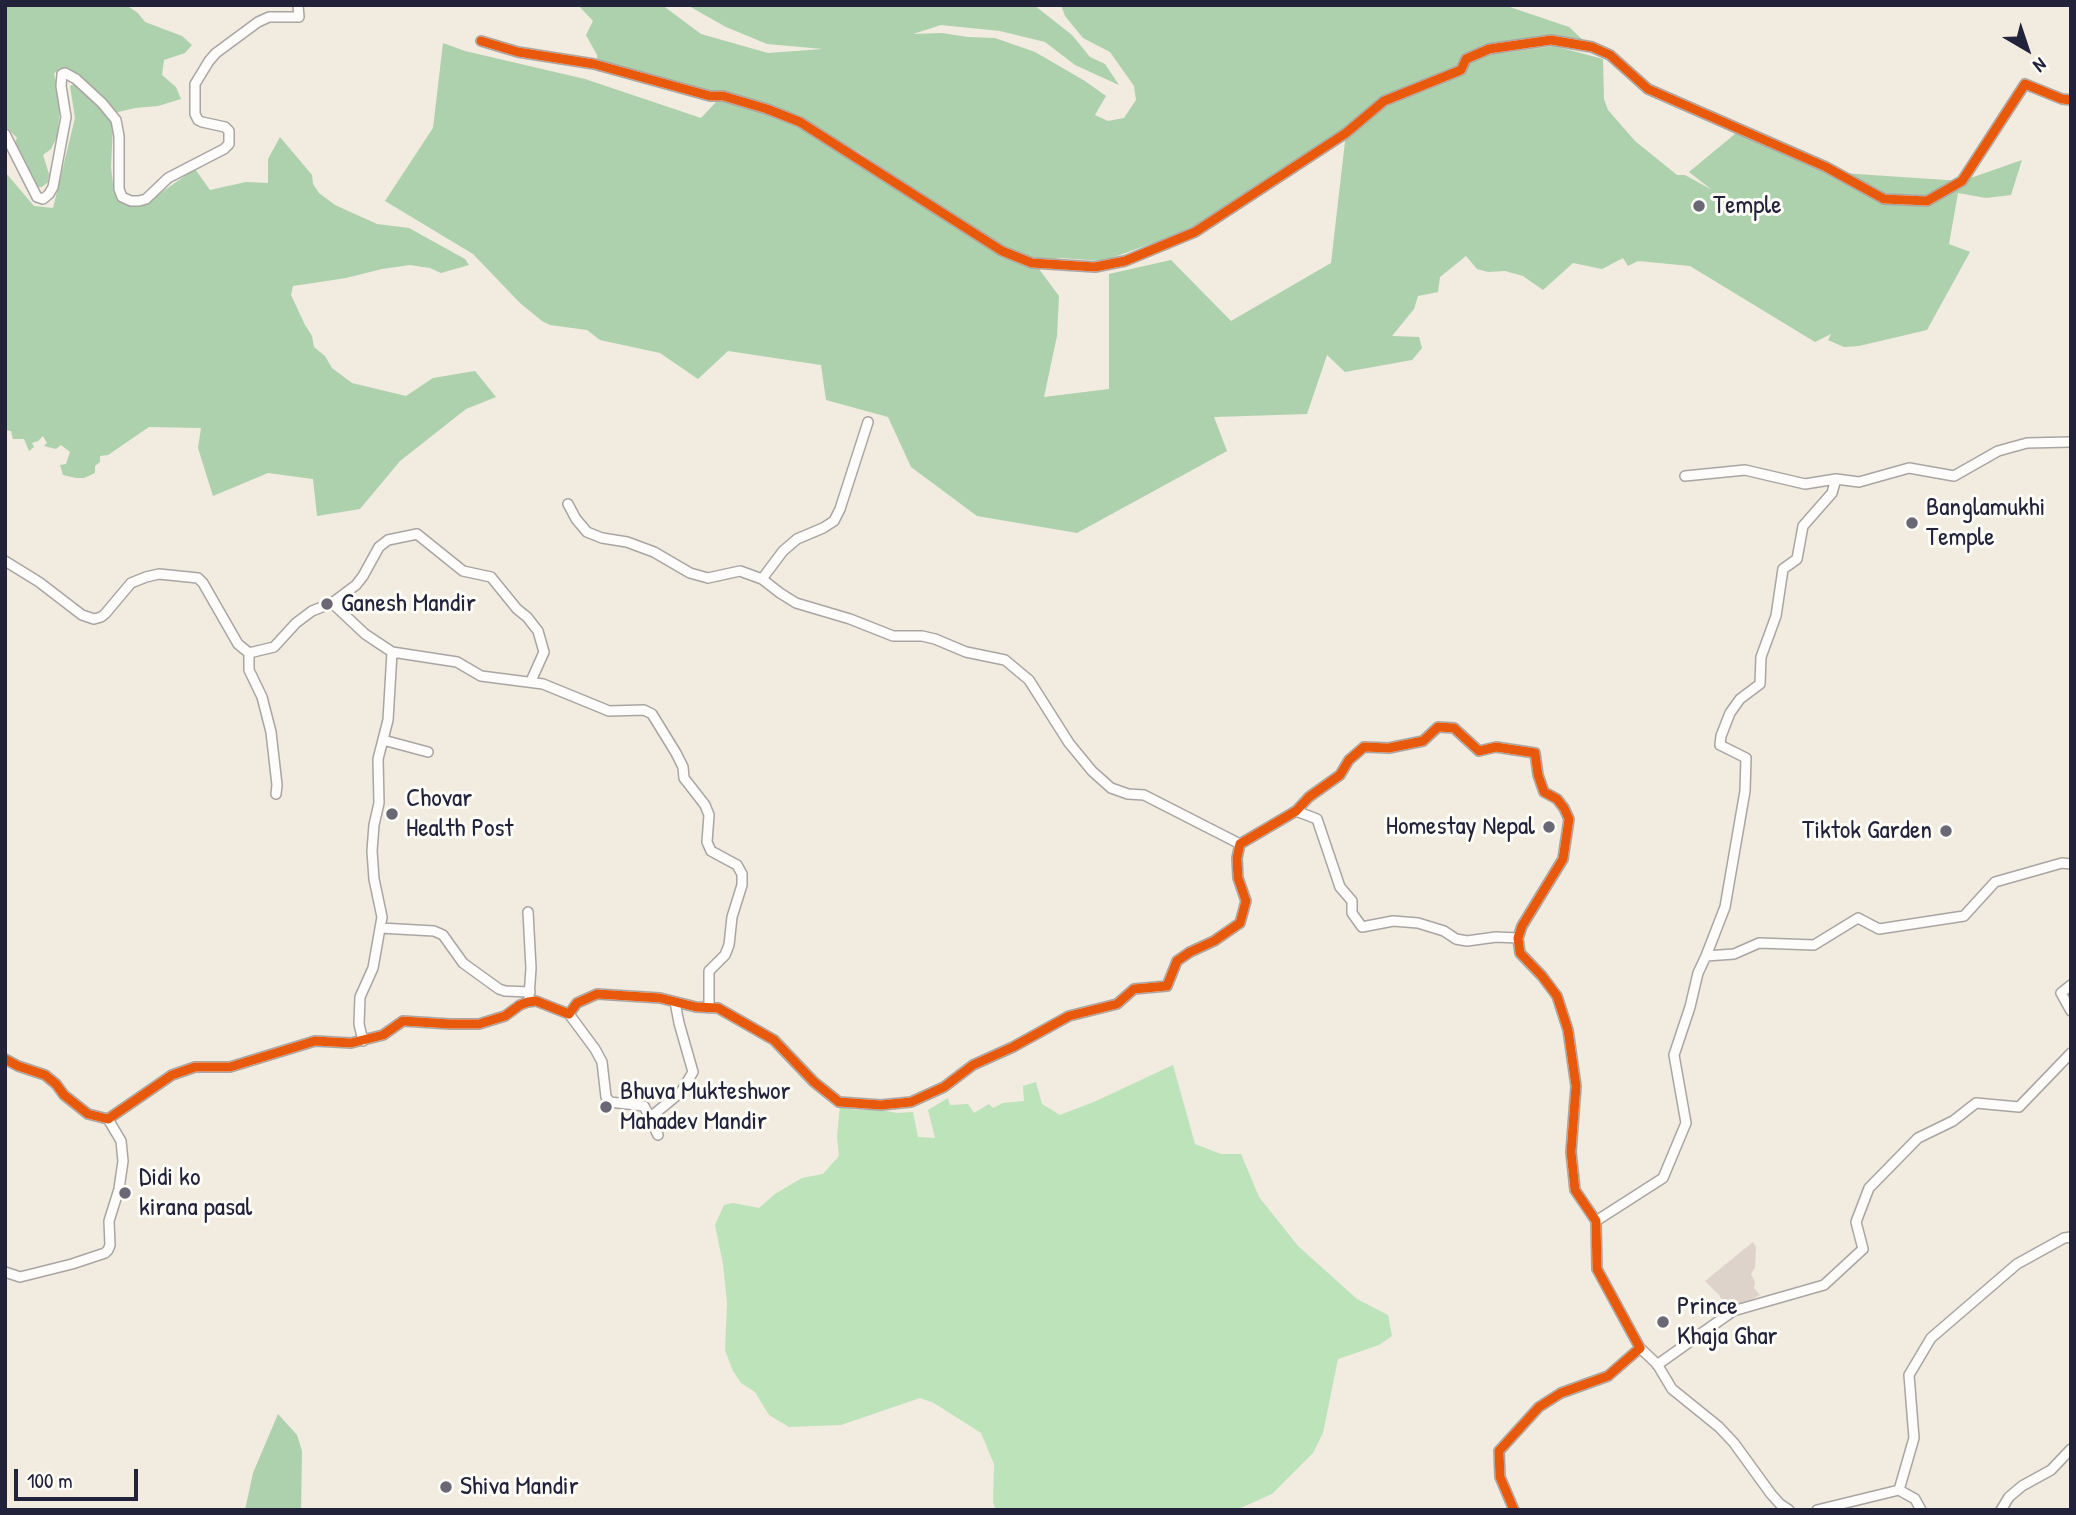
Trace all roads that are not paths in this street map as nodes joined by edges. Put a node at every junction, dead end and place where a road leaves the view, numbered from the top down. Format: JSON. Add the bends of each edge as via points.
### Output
{"nodes":[{"id":1,"x":298,"y":5,"type":"edge"},
{"id":2,"x":481,"y":41,"type":"dead end"},
{"id":3,"x":2071,"y":100,"type":"edge"},
{"id":4,"x":5,"y":134,"type":"edge"},
{"id":5,"x":868,"y":422,"type":"dead end"},
{"id":6,"x":2071,"y":442,"type":"edge"},
{"id":7,"x":1685,"y":476,"type":"dead end"},
{"id":8,"x":1836,"y":479,"type":"junction"},
{"id":9,"x":568,"y":504,"type":"dead end"},
{"id":10,"x":5,"y":562,"type":"edge"},
{"id":11,"x":762,"y":579,"type":"junction"},
{"id":12,"x":332,"y":603,"type":"junction"},
{"id":13,"x":391,"y":652,"type":"junction"},
{"id":14,"x":250,"y":653,"type":"junction"},
{"id":15,"x":531,"y":681,"type":"junction"},
{"id":16,"x":383,"y":740,"type":"junction"},
{"id":17,"x":428,"y":752,"type":"dead end"},
{"id":18,"x":276,"y":794,"type":"dead end"},
{"id":19,"x":1296,"y":811,"type":"junction"},
{"id":20,"x":1240,"y":844,"type":"junction"},
{"id":21,"x":2071,"y":864,"type":"edge"},
{"id":22,"x":527,"y":912,"type":"dead end"},
{"id":23,"x":380,"y":929,"type":"junction"},
{"id":24,"x":1518,"y":938,"type":"junction"},
{"id":25,"x":1706,"y":956,"type":"junction"},
{"id":26,"x":2071,"y":985,"type":"edge"},
{"id":27,"x":529,"y":997,"type":"junction"},
{"id":28,"x":675,"y":1002,"type":"junction"},
{"id":29,"x":709,"y":1008,"type":"junction"},
{"id":30,"x":2071,"y":1012,"type":"edge"},
{"id":31,"x":569,"y":1014,"type":"junction"},
{"id":32,"x":363,"y":1041,"type":"junction"},
{"id":33,"x":2071,"y":1053,"type":"edge"},
{"id":34,"x":5,"y":1059,"type":"edge"},
{"id":35,"x":653,"y":1115,"type":"junction"},
{"id":36,"x":108,"y":1119,"type":"junction"},
{"id":37,"x":658,"y":1135,"type":"dead end"},
{"id":38,"x":1596,"y":1221,"type":"junction"},
{"id":39,"x":2071,"y":1237,"type":"edge"},
{"id":40,"x":5,"y":1272,"type":"edge"},
{"id":41,"x":1640,"y":1348,"type":"junction"},
{"id":42,"x":1657,"y":1365,"type":"junction"},
{"id":43,"x":2071,"y":1449,"type":"edge"},
{"id":44,"x":1899,"y":1490,"type":"junction"},
{"id":45,"x":1514,"y":1510,"type":"edge"},
{"id":46,"x":1789,"y":1510,"type":"edge"},
{"id":47,"x":1817,"y":1510,"type":"edge"},
{"id":48,"x":1921,"y":1510,"type":"edge"},
{"id":49,"x":2001,"y":1510,"type":"edge"}],
"edges":[{"from":1,"to":4,"type":"street","via":[[299,16],[258,22],[209,61],[195,84],[195,114],[202,122],[225,127],[229,144],[168,178],[146,199],[122,197],[116,120],[65,73],[61,86],[66,117],[52,187],[43,198],[37,197]]},
{"from":2,"to":3,"type":"street","via":[[594,64],[767,109],[800,122],[1002,251],[1032,263],[1095,267],[1125,261],[1195,232],[1346,134],[1384,101],[1461,70],[1466,59],[1489,49],[1552,40],[1591,47],[1609,55],[1648,89],[1826,167],[1884,199],[1927,201],[1962,181],[2025,85]]},
{"from":5,"to":11,"type":"street","via":[[834,521],[797,538]]},
{"from":6,"to":8,"type":"street","via":[[2007,448],[1955,476],[1909,468],[1859,482]]},
{"from":7,"to":8,"type":"street","via":[[1745,470],[1805,484]]},
{"from":8,"to":25,"type":"street","via":[[1832,493],[1803,526],[1797,559],[1783,569],[1776,616],[1761,657],[1760,684],[1740,699],[1721,736],[1720,745],[1746,758],[1745,791],[1726,908]]},
{"from":9,"to":11,"type":"street","via":[[587,531],[654,552],[690,573],[708,578],[740,571]]},
{"from":10,"to":14,"type":"street","via":[[94,619],[105,614],[131,583],[146,577],[198,578],[238,644]]},
{"from":11,"to":20,"type":"street","via":[[796,603],[893,636],[922,636],[1004,660],[1029,680],[1069,743],[1111,788],[1144,795]]},
{"from":12,"to":13,"type":"street"},
{"from":12,"to":14,"type":"street","via":[[312,611],[274,647]]},
{"from":12,"to":15,"type":"street","via":[[363,576],[379,547],[388,540],[417,534],[463,571],[491,577],[538,631],[544,652]]},
{"from":13,"to":15,"type":"street","via":[[457,662],[481,676]]},
{"from":13,"to":16,"type":"street"},
{"from":14,"to":18,"type":"street","via":[[249,670],[271,732]]},
{"from":15,"to":29,"type":"street","via":[[609,710],[652,714],[676,753],[684,778],[705,805],[711,851],[737,865],[742,874],[729,945],[709,971]]},
{"from":16,"to":17,"type":"street"},
{"from":16,"to":23,"type":"street","via":[[372,852]]},
{"from":19,"to":20,"type":"street"},
{"from":19,"to":24,"type":"street","via":[[1317,819],[1340,887],[1352,901],[1352,913],[1362,927],[1418,923],[1456,939]]},
{"from":19,"to":24,"type":"street","via":[[1340,775],[1364,747],[1390,748],[1423,741],[1438,727],[1454,728],[1479,751],[1496,747],[1535,753],[1544,792],[1557,799],[1569,819],[1563,859]]},
{"from":20,"to":29,"type":"street","via":[[1238,878],[1246,901],[1240,923],[1177,961],[1167,986],[1134,989],[1117,1004],[1069,1016],[911,1102],[839,1102],[774,1040],[719,1009]]},
{"from":21,"to":25,"type":"street","via":[[1995,882],[1964,916],[1879,929],[1858,918],[1814,945],[1759,943],[1734,954]]},
{"from":22,"to":27,"type":"street"},
{"from":23,"to":27,"type":"street","via":[[443,935],[463,963],[499,989]]},
{"from":23,"to":32,"type":"street","via":[[373,968],[360,997]]},
{"from":24,"to":38,"type":"street","via":[[1520,953],[1557,996],[1568,1030],[1576,1086],[1571,1152],[1576,1190]]},
{"from":25,"to":38,"type":"street","via":[[1674,1055],[1686,1123],[1663,1178]]},
{"from":26,"to":30,"type":"street","via":[[2061,993]]},
{"from":27,"to":31,"type":"street"},
{"from":27,"to":32,"type":"street","via":[[505,1016],[480,1024],[403,1021],[383,1035]]},
{"from":28,"to":29,"type":"street"},
{"from":28,"to":31,"type":"street","via":[[597,994],[577,1003]]},
{"from":28,"to":35,"type":"street","via":[[694,1072],[681,1092]]},
{"from":31,"to":35,"type":"street","via":[[602,1062],[610,1102],[644,1106]]},
{"from":32,"to":36,"type":"street","via":[[315,1041],[230,1067],[195,1067],[172,1076]]},
{"from":33,"to":42,"type":"street","via":[[2019,1107],[1976,1103],[1953,1121],[1918,1138],[1869,1188],[1856,1222],[1863,1249],[1824,1285],[1732,1311]]},
{"from":34,"to":36,"type":"street","via":[[45,1075],[88,1114]]},
{"from":35,"to":37,"type":"street"},
{"from":36,"to":40,"type":"street","via":[[121,1141],[123,1161],[109,1221],[108,1250],[20,1277]]},
{"from":38,"to":41,"type":"street","via":[[1597,1269]]},
{"from":39,"to":44,"type":"street","via":[[2017,1264],[1931,1338],[1909,1375],[1914,1438]]},
{"from":41,"to":42,"type":"street"},
{"from":41,"to":45,"type":"street","via":[[1608,1376],[1539,1406],[1499,1451],[1500,1477]]},
{"from":42,"to":46,"type":"street","via":[[1672,1388],[1734,1443],[1771,1494]]},
{"from":43,"to":49,"type":"street","via":[[2051,1469],[2009,1497]]},
{"from":44,"to":47,"type":"street"},
{"from":44,"to":48,"type":"street","via":[[1915,1499]]}]}
